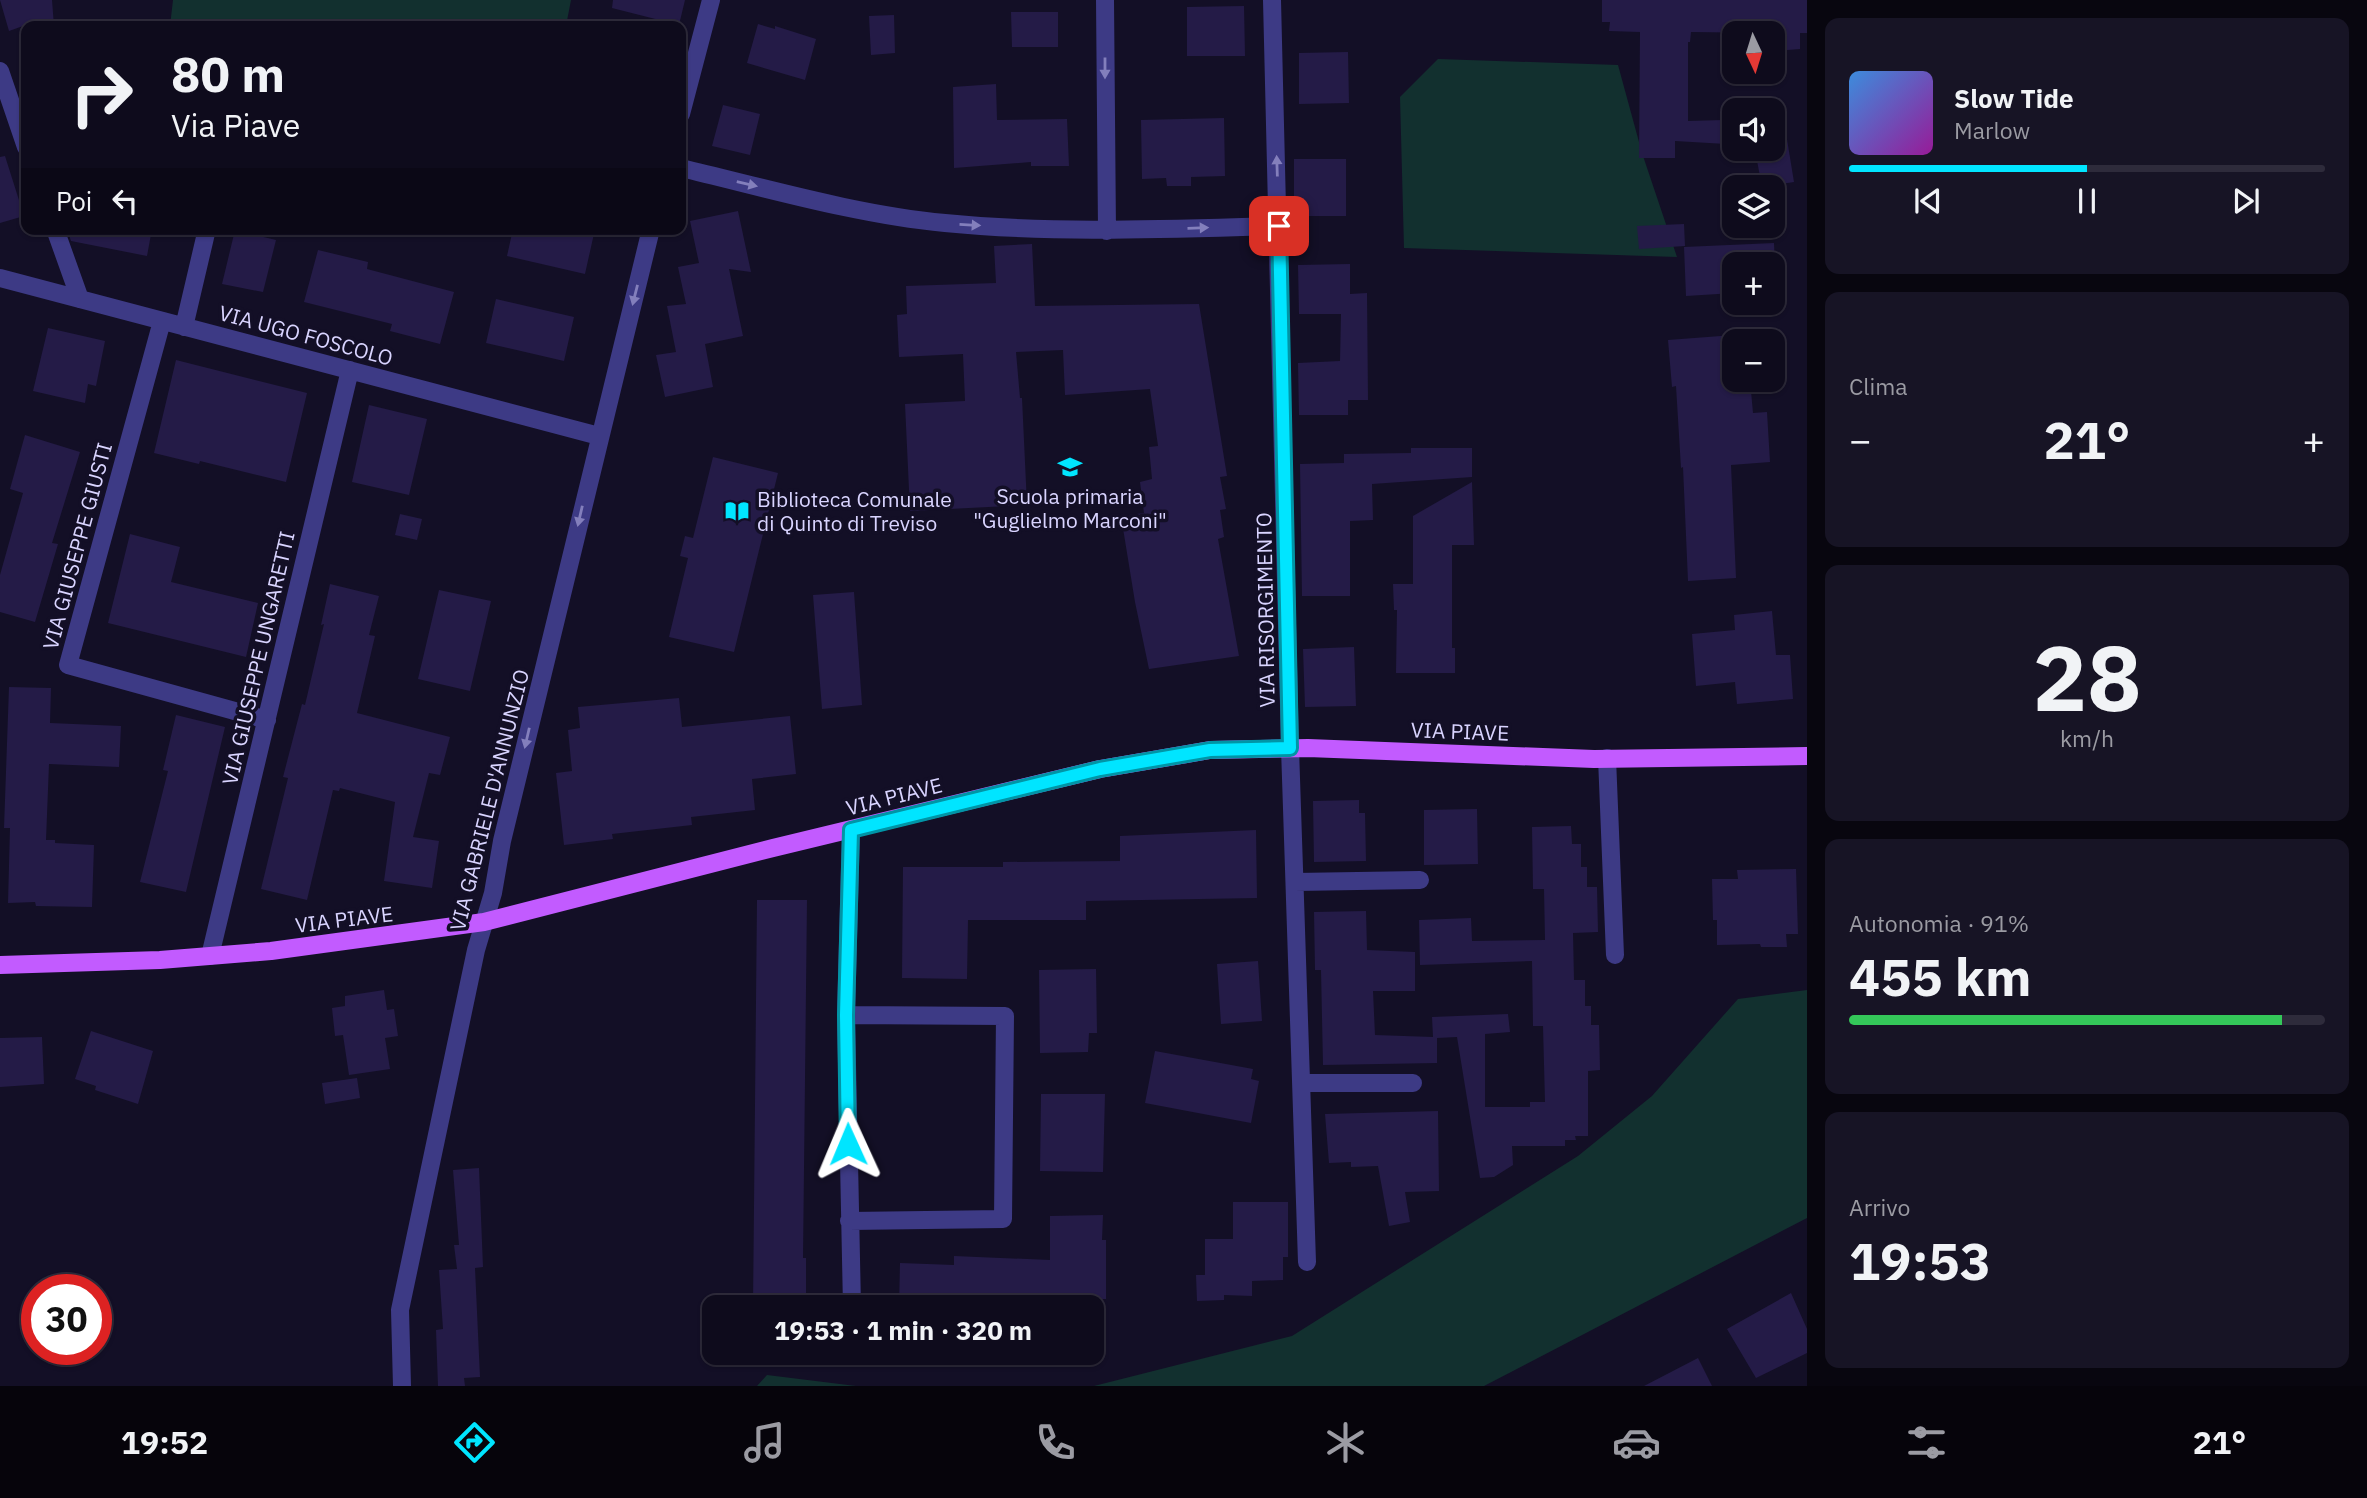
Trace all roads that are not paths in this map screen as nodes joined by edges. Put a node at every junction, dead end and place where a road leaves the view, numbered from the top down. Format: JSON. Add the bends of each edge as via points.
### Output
{"nodes":[{"id":1,"x":710,"y":0,"type":"edge"},
{"id":2,"x":1105,"y":0,"type":"edge"},
{"id":3,"x":1272,"y":0,"type":"edge"},
{"id":4,"x":0,"y":71,"type":"edge"},
{"id":5,"x":686,"y":94,"type":"edge"},
{"id":6,"x":21,"y":132,"type":"edge"},
{"id":7,"x":686,"y":169,"type":"edge"},
{"id":8,"x":1279,"y":226,"type":"junction"},
{"id":9,"x":1107,"y":231,"type":"junction"},
{"id":10,"x":57,"y":235,"type":"edge"},
{"id":11,"x":206,"y":235,"type":"edge"},
{"id":12,"x":650,"y":235,"type":"edge"},
{"id":13,"x":0,"y":278,"type":"edge"},
{"id":14,"x":80,"y":299,"type":"junction"},
{"id":15,"x":162,"y":321,"type":"junction"},
{"id":16,"x":184,"y":327,"type":"junction"},
{"id":17,"x":350,"y":370,"type":"junction"},
{"id":18,"x":600,"y":436,"type":"junction"},
{"id":19,"x":267,"y":720,"type":"junction"},
{"id":20,"x":1290,"y":748,"type":"junction"},
{"id":21,"x":1807,"y":756,"type":"edge"},
{"id":22,"x":1607,"y":758,"type":"junction"},
{"id":23,"x":851,"y":830,"type":"junction"},
{"id":24,"x":1420,"y":880,"type":"dead end"},
{"id":25,"x":1295,"y":882,"type":"junction"},
{"id":26,"x":484,"y":922,"type":"junction"},
{"id":27,"x":1615,"y":955,"type":"dead end"},
{"id":28,"x":211,"y":956,"type":"junction"},
{"id":29,"x":0,"y":965,"type":"edge"},
{"id":30,"x":846,"y":1015,"type":"junction"},
{"id":31,"x":1302,"y":1083,"type":"junction"},
{"id":32,"x":1413,"y":1083,"type":"dead end"},
{"id":33,"x":849,"y":1221,"type":"junction"},
{"id":34,"x":1307,"y":1262,"type":"dead end"},
{"id":35,"x":852,"y":1295,"type":"edge"},
{"id":36,"x":402,"y":1386,"type":"edge"}],
"edges":[{"from":1,"to":5,"type":"street"},
{"from":2,"to":9,"type":"street","one_way":true},
{"from":8,"to":3,"type":"street","name":"VIA RISORGIMENTO","one_way":true},
{"from":4,"to":6,"type":"street"},
{"from":7,"to":9,"type":"street","one_way":true,"via":[[840,206],[944,223]]},
{"from":9,"to":8,"type":"street","one_way":true},
{"from":8,"to":20,"type":"street","name":"VIA RISORGIMENTO"},
{"from":10,"to":14,"type":"street"},
{"from":11,"to":16,"type":"street"},
{"from":12,"to":18,"type":"street","name":"VIA GABRIELE D'ANNUNZIO","one_way":true},
{"from":13,"to":14,"type":"street","name":"VIA UGO FOSCOLO"},
{"from":14,"to":15,"type":"street","name":"VIA UGO FOSCOLO"},
{"from":15,"to":16,"type":"street","name":"VIA UGO FOSCOLO"},
{"from":15,"to":19,"type":"street","name":"VIA GIUSEPPE GIUSTI","via":[[68,665]]},
{"from":16,"to":17,"type":"street","name":"VIA UGO FOSCOLO"},
{"from":17,"to":18,"type":"street","name":"VIA UGO FOSCOLO"},
{"from":17,"to":19,"type":"street","name":"VIA GIUSEPPE UNGARETTI"},
{"from":18,"to":26,"type":"street","name":"VIA GABRIELE D'ANNUNZIO","one_way":true},
{"from":19,"to":28,"type":"street","name":"VIA GIUSEPPE UNGARETTI"},
{"from":20,"to":22,"type":"main road","name":"VIA PIAVE"},
{"from":20,"to":23,"type":"main road","name":"VIA PIAVE","via":[[1210,750],[1100,769]]},
{"from":20,"to":25,"type":"street","name":"VIA RISORGIMENTO"},
{"from":21,"to":22,"type":"main road","name":"VIA PIAVE"},
{"from":22,"to":27,"type":"street"},
{"from":23,"to":26,"type":"main road","name":"VIA PIAVE"},
{"from":23,"to":30,"type":"street"},
{"from":24,"to":25,"type":"street"},
{"from":25,"to":31,"type":"street","name":"VIA RISORGIMENTO"},
{"from":26,"to":28,"type":"main road","name":"VIA PIAVE"},
{"from":26,"to":36,"type":"street","name":"VIA GABRIELE D'ANNUNZIO","via":[[400,1310]]},
{"from":28,"to":29,"type":"main road","name":"VIA PIAVE"},
{"from":30,"to":33,"type":"street"},
{"from":30,"to":33,"type":"street","via":[[1005,1016],[1003,1219]]},
{"from":31,"to":32,"type":"street"},
{"from":31,"to":34,"type":"street","name":"VIA RISORGIMENTO"},
{"from":33,"to":35,"type":"street"}]}
